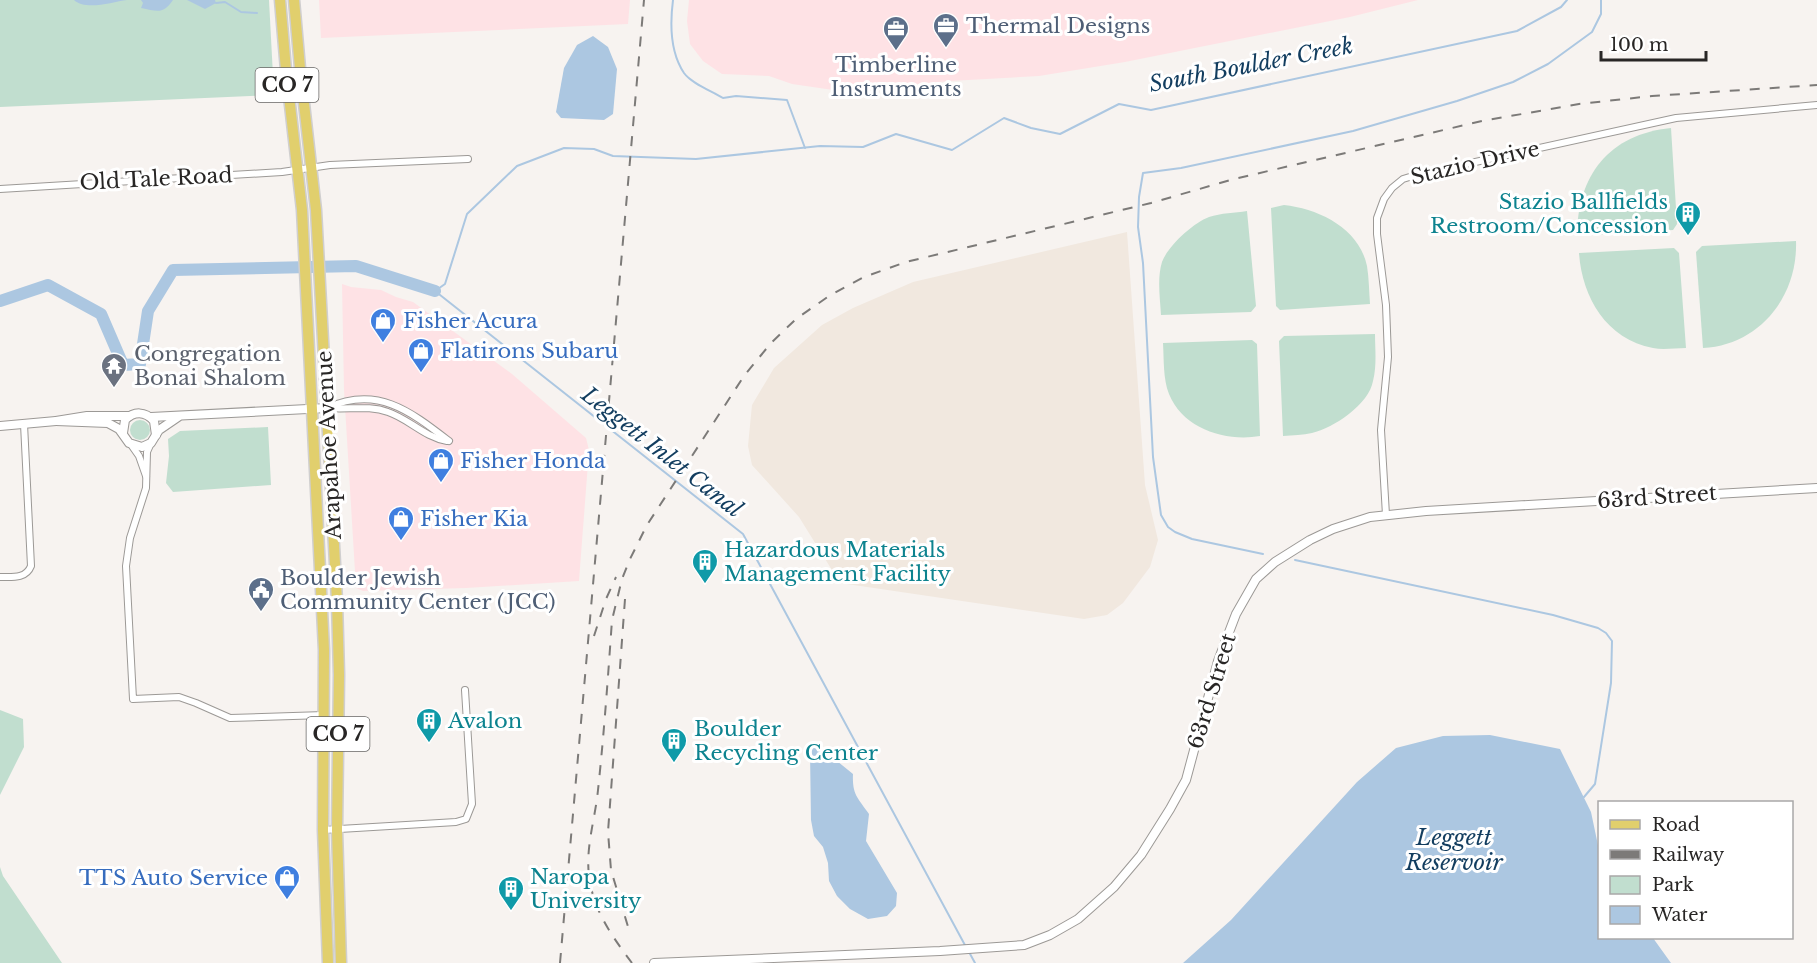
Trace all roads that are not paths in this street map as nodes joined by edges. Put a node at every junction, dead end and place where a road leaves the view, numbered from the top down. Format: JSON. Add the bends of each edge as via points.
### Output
{"nodes":[{"id":1,"x":280,"y":0,"type":"edge"},
{"id":2,"x":294,"y":0,"type":"edge"},
{"id":3,"x":1817,"y":105,"type":"edge"},
{"id":4,"x":468,"y":159,"type":"dead end"},
{"id":5,"x":312,"y":168,"type":"junction"},
{"id":6,"x":298,"y":170,"type":"junction"},
{"id":7,"x":0,"y":189,"type":"edge"},
{"id":8,"x":312,"y":408,"type":"junction"},
{"id":9,"x":327,"y":408,"type":"junction"},
{"id":10,"x":182,"y":414,"type":"junction"},
{"id":11,"x":129,"y":416,"type":"junction"},
{"id":12,"x":151,"y":417,"type":"junction"},
{"id":13,"x":56,"y":421,"type":"junction"},
{"id":14,"x":24,"y":424,"type":"junction"},
{"id":15,"x":0,"y":426,"type":"edge"},
{"id":16,"x":156,"y":435,"type":"junction"},
{"id":17,"x":124,"y":436,"type":"junction"},
{"id":18,"x":151,"y":443,"type":"junction"},
{"id":19,"x":132,"y":446,"type":"junction"},
{"id":20,"x":147,"y":480,"type":"junction"},
{"id":21,"x":1817,"y":488,"type":"edge"},
{"id":22,"x":1386,"y":515,"type":"junction"},
{"id":23,"x":0,"y":577,"type":"edge"},
{"id":24,"x":465,"y":690,"type":"dead end"},
{"id":25,"x":325,"y":715,"type":"junction"},
{"id":26,"x":323,"y":830,"type":"junction"},
{"id":27,"x":337,"y":830,"type":"junction"},
{"id":28,"x":341,"y":944,"type":"junction"},
{"id":29,"x":328,"y":963,"type":"edge"},
{"id":30,"x":341,"y":963,"type":"edge"},
{"id":31,"x":351,"y":963,"type":"edge"},
{"id":32,"x":654,"y":963,"type":"edge"}],
"edges":[{"from":1,"to":6,"type":"main road","name":"Arapahoe Avenue","number":"CO 7"},
{"from":2,"to":5,"type":"main road","name":"Arapahoe Avenue","number":"CO 7"},
{"from":3,"to":22,"type":"street","name":"Stazio Drive","via":[[1676,118],[1416,175],[1392,188],[1377,218],[1388,357],[1381,430]]},
{"from":4,"to":5,"type":"street","name":"Old Tale Road"},
{"from":5,"to":6,"type":"street","name":"Old Tale Road"},
{"from":5,"to":9,"type":"main road","name":"Arapahoe Avenue","number":"CO 7"},
{"from":6,"to":7,"type":"street","name":"Old Tale Road"},
{"from":6,"to":8,"type":"main road","name":"Arapahoe Avenue","number":"CO 7"},
{"from":8,"to":9,"type":"street"},
{"from":8,"to":10,"type":"street"},
{"from":8,"to":25,"type":"main road","name":"Arapahoe Avenue","number":"CO 7"},
{"from":9,"to":9,"type":"street","via":[[379,409],[428,435],[449,441],[402,408],[384,401],[341,401]]},
{"from":9,"to":27,"type":"main road","name":"Arapahoe Avenue","number":"CO 7","via":[[338,631]]},
{"from":10,"to":12,"type":"street"},
{"from":10,"to":16,"type":"street"},
{"from":11,"to":12,"type":"street","via":[[140,413]]},
{"from":11,"to":13,"type":"street"},
{"from":11,"to":17,"type":"street","via":[[123,425]]},
{"from":12,"to":16,"type":"street"},
{"from":13,"to":14,"type":"street"},
{"from":13,"to":17,"type":"street","via":[[104,422]]},
{"from":14,"to":15,"type":"street"},
{"from":14,"to":23,"type":"street","via":[[31,566],[22,576]]},
{"from":16,"to":18,"type":"street"},
{"from":17,"to":19,"type":"street"},
{"from":18,"to":19,"type":"street"},
{"from":18,"to":20,"type":"street","via":[[147,452]]},
{"from":19,"to":20,"type":"street"},
{"from":20,"to":25,"type":"street","via":[[126,566],[133,699],[179,697],[230,718]]},
{"from":21,"to":22,"type":"street","name":"63rd Street"},
{"from":22,"to":32,"type":"street","name":"63rd Street","via":[[1356,520],[1326,532],[1275,562],[1256,579],[1236,614],[1218,661],[1186,780],[1141,855],[1078,919],[1024,945]]},
{"from":24,"to":27,"type":"street","via":[[472,804],[466,819]]},
{"from":25,"to":26,"type":"main road","name":"Arapahoe Avenue","number":"CO 7"},
{"from":26,"to":27,"type":"street"},
{"from":26,"to":29,"type":"main road","name":"Arapahoe Avenue","number":"CO 7"},
{"from":27,"to":28,"type":"main road","name":"Arapahoe Avenue","number":"CO 7"},
{"from":28,"to":30,"type":"main road","name":"Arapahoe Avenue","number":"CO 7"},
{"from":28,"to":31,"type":"main road"}]}
